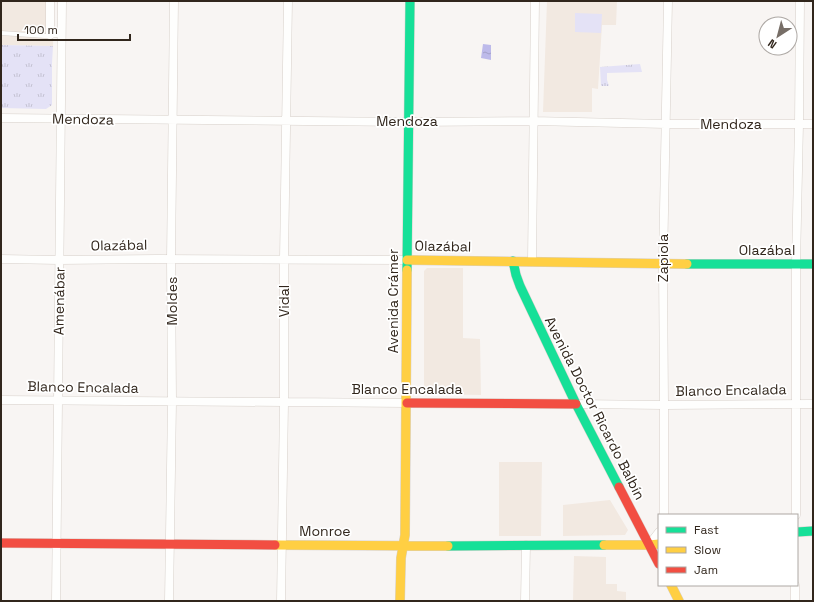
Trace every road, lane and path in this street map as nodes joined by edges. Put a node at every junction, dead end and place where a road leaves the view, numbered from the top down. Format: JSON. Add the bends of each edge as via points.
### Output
{"nodes":[{"id":1,"x":50,"y":1,"type":"edge"},
{"id":2,"x":62,"y":1,"type":"edge"},
{"id":3,"x":174,"y":1,"type":"edge"},
{"id":4,"x":288,"y":1,"type":"edge"},
{"id":5,"x":410,"y":1,"type":"edge"},
{"id":6,"x":535,"y":1,"type":"edge"},
{"id":7,"x":668,"y":1,"type":"edge"},
{"id":8,"x":800,"y":1,"type":"edge"},
{"id":9,"x":1,"y":34,"type":"edge"},
{"id":10,"x":50,"y":35,"type":"junction"},
{"id":11,"x":62,"y":35,"type":"junction"},
{"id":12,"x":1,"y":118,"type":"edge"},
{"id":13,"x":61,"y":119,"type":"junction"},
{"id":14,"x":173,"y":120,"type":"junction"},
{"id":15,"x":286,"y":120,"type":"junction"},
{"id":16,"x":533,"y":121,"type":"junction"},
{"id":17,"x":409,"y":122,"type":"junction"},
{"id":18,"x":666,"y":124,"type":"junction"},
{"id":19,"x":799,"y":124,"type":"junction"},
{"id":20,"x":813,"y":124,"type":"edge"},
{"id":21,"x":1,"y":259,"type":"edge"},
{"id":22,"x":171,"y":259,"type":"junction"},
{"id":23,"x":284,"y":259,"type":"junction"},
{"id":24,"x":59,"y":260,"type":"junction"},
{"id":25,"x":407,"y":260,"type":"junction"},
{"id":26,"x":513,"y":261,"type":"junction"},
{"id":27,"x":532,"y":262,"type":"junction"},
{"id":28,"x":663,"y":264,"type":"junction"},
{"id":29,"x":796,"y":264,"type":"junction"},
{"id":30,"x":813,"y":264,"type":"edge"},
{"id":31,"x":1,"y":400,"type":"edge"},
{"id":32,"x":58,"y":401,"type":"junction"},
{"id":33,"x":172,"y":402,"type":"junction"},
{"id":34,"x":284,"y":403,"type":"junction"},
{"id":35,"x":407,"y":403,"type":"junction"},
{"id":36,"x":576,"y":404,"type":"junction"},
{"id":37,"x":796,"y":404,"type":"junction"},
{"id":38,"x":813,"y":404,"type":"edge"},
{"id":39,"x":664,"y":405,"type":"junction"},
{"id":40,"x":664,"y":514,"type":"edge"},
{"id":41,"x":796,"y":514,"type":"edge"},
{"id":42,"x":813,"y":531,"type":"edge"},
{"id":43,"x":798,"y":532,"type":"edge"},
{"id":44,"x":658,"y":533,"type":"edge"},
{"id":45,"x":1,"y":543,"type":"edge"},
{"id":46,"x":57,"y":544,"type":"junction"},
{"id":47,"x":170,"y":544,"type":"junction"},
{"id":48,"x":658,"y":544,"type":"edge"},
{"id":49,"x":282,"y":545,"type":"junction"},
{"id":50,"x":526,"y":545,"type":"junction"},
{"id":51,"x":649,"y":545,"type":"junction"},
{"id":52,"x":403,"y":546,"type":"junction"},
{"id":53,"x":658,"y":562,"type":"edge"},
{"id":54,"x":672,"y":586,"type":"edge"},
{"id":55,"x":795,"y":586,"type":"edge"},
{"id":56,"x":56,"y":601,"type":"edge"},
{"id":57,"x":169,"y":601,"type":"edge"},
{"id":58,"x":281,"y":601,"type":"edge"},
{"id":59,"x":400,"y":601,"type":"edge"},
{"id":60,"x":525,"y":601,"type":"edge"},
{"id":61,"x":679,"y":601,"type":"edge"},
{"id":62,"x":795,"y":601,"type":"edge"}],
"edges":[{"from":1,"to":10,"type":"street"},
{"from":2,"to":11,"type":"street","name":"Amenábar"},
{"from":3,"to":14,"type":"street","name":"Moldes"},
{"from":4,"to":15,"type":"street","name":"Vidal"},
{"from":5,"to":17,"type":"main road","name":"Avenida Crámer"},
{"from":6,"to":16,"type":"street"},
{"from":7,"to":18,"type":"street","name":"Zapiola"},
{"from":8,"to":19,"type":"street"},
{"from":9,"to":10,"type":"lane"},
{"from":10,"to":11,"type":"lane"},
{"from":11,"to":13,"type":"street","name":"Amenábar"},
{"from":12,"to":13,"type":"street","name":"Mendoza"},
{"from":13,"to":14,"type":"street","name":"Mendoza"},
{"from":13,"to":24,"type":"street","name":"Amenábar"},
{"from":14,"to":15,"type":"street","name":"Mendoza"},
{"from":14,"to":22,"type":"street","name":"Moldes"},
{"from":15,"to":17,"type":"street","name":"Mendoza"},
{"from":15,"to":23,"type":"street","name":"Vidal"},
{"from":16,"to":17,"type":"street","name":"Mendoza"},
{"from":16,"to":18,"type":"street","name":"Mendoza"},
{"from":16,"to":27,"type":"street"},
{"from":17,"to":25,"type":"main road","name":"Avenida Crámer"},
{"from":18,"to":19,"type":"street","name":"Mendoza"},
{"from":18,"to":28,"type":"street","name":"Zapiola"},
{"from":19,"to":20,"type":"street","name":"Mendoza"},
{"from":19,"to":29,"type":"street"},
{"from":21,"to":24,"type":"street","name":"Olazábal"},
{"from":22,"to":23,"type":"street","name":"Olazábal"},
{"from":22,"to":24,"type":"street","name":"Olazábal"},
{"from":22,"to":33,"type":"street","name":"Moldes"},
{"from":23,"to":25,"type":"street","name":"Olazábal"},
{"from":23,"to":34,"type":"street","name":"Vidal"},
{"from":24,"to":32,"type":"street","name":"Amenábar"},
{"from":25,"to":26,"type":"main road","name":"Olazábal"},
{"from":25,"to":35,"type":"main road","name":"Avenida Crámer"},
{"from":26,"to":27,"type":"main road","name":"Olazábal"},
{"from":26,"to":36,"type":"main road","name":"Avenida Doctor Ricardo Balbín","via":[[524,297]]},
{"from":27,"to":28,"type":"main road","name":"Olazábal"},
{"from":28,"to":29,"type":"main road","name":"Olazábal"},
{"from":28,"to":39,"type":"street","name":"Zapiola"},
{"from":29,"to":30,"type":"main road","name":"Olazábal"},
{"from":29,"to":37,"type":"street"},
{"from":31,"to":32,"type":"street","name":"Blanco Encalada"},
{"from":32,"to":33,"type":"street","name":"Blanco Encalada"},
{"from":32,"to":46,"type":"street","name":"Amenábar"},
{"from":33,"to":34,"type":"street","name":"Blanco Encalada"},
{"from":33,"to":47,"type":"street","name":"Moldes"},
{"from":34,"to":35,"type":"street","name":"Blanco Encalada"},
{"from":34,"to":49,"type":"street","name":"Vidal"},
{"from":35,"to":36,"type":"main road","name":"Blanco Encalada"},
{"from":35,"to":52,"type":"main road","name":"Avenida Crámer"},
{"from":36,"to":39,"type":"street","name":"Blanco Encalada"},
{"from":36,"to":51,"type":"main road","name":"Avenida Doctor Ricardo Balbín"},
{"from":37,"to":38,"type":"street","name":"Blanco Encalada"},
{"from":37,"to":39,"type":"street","name":"Blanco Encalada"},
{"from":37,"to":41,"type":"street"},
{"from":39,"to":40,"type":"street","name":"Zapiola"},
{"from":42,"to":43,"type":"main road"},
{"from":44,"to":51,"type":"street"},
{"from":45,"to":46,"type":"main road","name":"Monroe"},
{"from":46,"to":47,"type":"main road","name":"Monroe"},
{"from":46,"to":56,"type":"street","name":"Amenábar"},
{"from":47,"to":49,"type":"main road","name":"Monroe"},
{"from":47,"to":57,"type":"street","name":"Moldes"},
{"from":48,"to":51,"type":"main road","name":"Monroe"},
{"from":49,"to":52,"type":"main road","name":"Monroe"},
{"from":49,"to":58,"type":"street","name":"Vidal"},
{"from":50,"to":51,"type":"main road","name":"Monroe"},
{"from":50,"to":52,"type":"main road","name":"Monroe"},
{"from":50,"to":60,"type":"street"},
{"from":51,"to":53,"type":"main road","name":"Avenida Doctor Ricardo Balbín"},
{"from":52,"to":59,"type":"main road","name":"Avenida Crámer"},
{"from":54,"to":61,"type":"main road"},
{"from":55,"to":62,"type":"street"}]}
